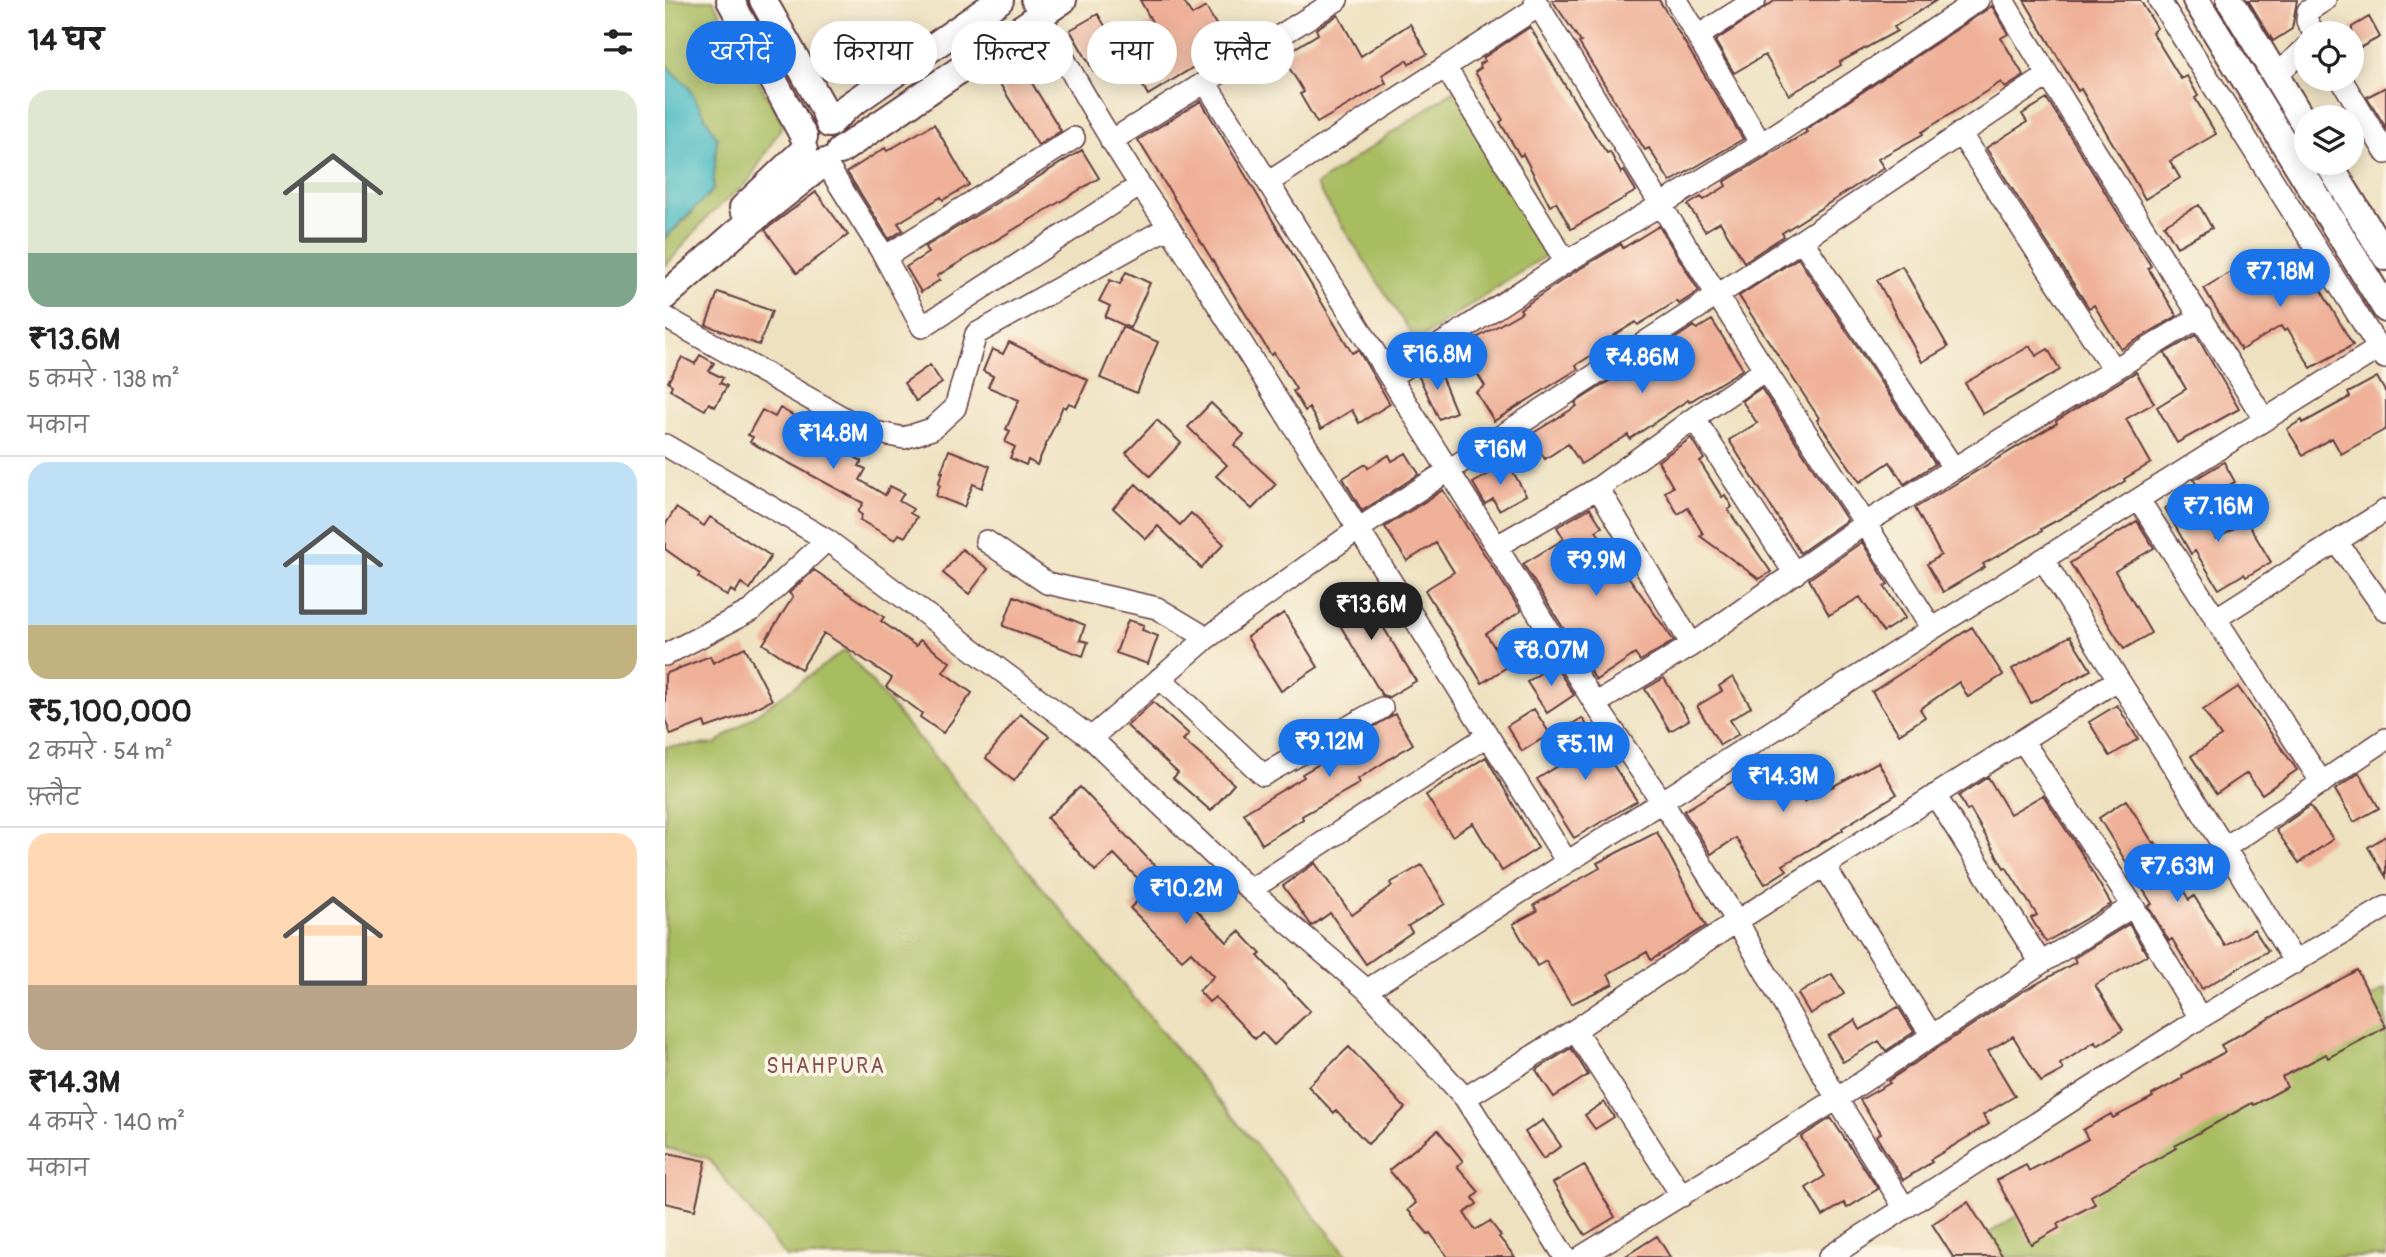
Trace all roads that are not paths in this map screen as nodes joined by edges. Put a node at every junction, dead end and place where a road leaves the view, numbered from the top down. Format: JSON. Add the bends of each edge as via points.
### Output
{"nodes":[{"id":1,"x":730,"y":0,"type":"edge"},
{"id":2,"x":763,"y":0,"type":"edge"},
{"id":3,"x":1000,"y":0,"type":"edge"},
{"id":4,"x":1063,"y":0,"type":"edge"},
{"id":5,"x":1337,"y":0,"type":"edge"},
{"id":6,"x":1676,"y":0,"type":"edge"},
{"id":7,"x":1755,"y":0,"type":"edge"},
{"id":8,"x":1978,"y":0,"type":"edge"},
{"id":9,"x":2003,"y":0,"type":"edge"},
{"id":10,"x":2159,"y":0,"type":"edge"},
{"id":11,"x":2230,"y":0,"type":"edge"},
{"id":12,"x":2325,"y":0,"type":"edge"},
{"id":13,"x":1537,"y":3,"type":"edge"},
{"id":14,"x":2209,"y":5,"type":"edge"},
{"id":15,"x":1036,"y":7,"type":"edge"},
{"id":16,"x":2307,"y":21,"type":"edge"},
{"id":17,"x":1294,"y":27,"type":"edge"},
{"id":18,"x":1697,"y":36,"type":"junction"},
{"id":19,"x":2294,"y":59,"type":"edge"},
{"id":20,"x":1446,"y":68,"type":"junction"},
{"id":21,"x":2047,"y":76,"type":"junction"},
{"id":22,"x":2274,"y":77,"type":"junction"},
{"id":23,"x":1203,"y":84,"type":"edge"},
{"id":24,"x":1207,"y":84,"type":"edge"},
{"id":25,"x":2348,"y":91,"type":"edge"},
{"id":26,"x":2294,"y":108,"type":"edge"},
{"id":27,"x":829,"y":124,"type":"junction"},
{"id":28,"x":1960,"y":133,"type":"junction"},
{"id":29,"x":1074,"y":138,"type":"dead end"},
{"id":30,"x":1111,"y":141,"type":"junction"},
{"id":31,"x":1761,"y":144,"type":"junction"},
{"id":32,"x":818,"y":150,"type":"junction"},
{"id":33,"x":2386,"y":153,"type":"edge"},
{"id":34,"x":2335,"y":175,"type":"edge"},
{"id":35,"x":1269,"y":182,"type":"junction"},
{"id":36,"x":1139,"y":186,"type":"junction"},
{"id":37,"x":1660,"y":205,"type":"junction"},
{"id":38,"x":1169,"y":227,"type":"junction"},
{"id":39,"x":1803,"y":240,"type":"junction"},
{"id":40,"x":885,"y":257,"type":"junction"},
{"id":41,"x":2386,"y":257,"type":"edge"},
{"id":42,"x":1566,"y":262,"type":"junction"},
{"id":43,"x":665,"y":281,"type":"edge"},
{"id":44,"x":1717,"y":293,"type":"junction"},
{"id":45,"x":665,"y":296,"type":"edge"},
{"id":46,"x":2386,"y":309,"type":"edge"},
{"id":47,"x":2201,"y":316,"type":"junction"},
{"id":48,"x":665,"y":317,"type":"edge"},
{"id":49,"x":2382,"y":354,"type":"edge"},
{"id":50,"x":2113,"y":369,"type":"junction"},
{"id":51,"x":1765,"y":370,"type":"junction"},
{"id":52,"x":1392,"y":376,"type":"junction"},
{"id":53,"x":1694,"y":418,"type":"junction"},
{"id":54,"x":2264,"y":419,"type":"junction"},
{"id":55,"x":665,"y":445,"type":"edge"},
{"id":56,"x":1954,"y":469,"type":"junction"},
{"id":57,"x":1448,"y":470,"type":"junction"},
{"id":58,"x":1598,"y":488,"type":"junction"},
{"id":59,"x":2139,"y":500,"type":"junction"},
{"id":60,"x":2386,"y":510,"type":"edge"},
{"id":61,"x":1867,"y":522,"type":"junction"},
{"id":62,"x":1360,"y":528,"type":"junction"},
{"id":63,"x":827,"y":540,"type":"junction"},
{"id":64,"x":986,"y":541,"type":"dead end"},
{"id":65,"x":2337,"y":542,"type":"junction"},
{"id":66,"x":1497,"y":546,"type":"junction"},
{"id":67,"x":2043,"y":559,"type":"junction"},
{"id":68,"x":1795,"y":574,"type":"junction"},
{"id":69,"x":2386,"y":611,"type":"edge"},
{"id":70,"x":2215,"y":619,"type":"junction"},
{"id":71,"x":1932,"y":629,"type":"junction"},
{"id":72,"x":1207,"y":638,"type":"junction"},
{"id":73,"x":1692,"y":645,"type":"junction"},
{"id":74,"x":665,"y":655,"type":"edge"},
{"id":75,"x":1160,"y":678,"type":"junction"},
{"id":76,"x":2117,"y":680,"type":"junction"},
{"id":77,"x":1595,"y":704,"type":"junction"},
{"id":78,"x":1382,"y":708,"type":"dead end"},
{"id":79,"x":1487,"y":736,"type":"junction"},
{"id":80,"x":1091,"y":738,"type":"junction"},
{"id":81,"x":2386,"y":739,"type":"edge"},
{"id":82,"x":2022,"y":740,"type":"junction"},
{"id":83,"x":2322,"y":783,"type":"junction"},
{"id":84,"x":1935,"y":795,"type":"junction"},
{"id":85,"x":1663,"y":803,"type":"junction"},
{"id":86,"x":2226,"y":847,"type":"junction"},
{"id":87,"x":1567,"y":862,"type":"junction"},
{"id":88,"x":1825,"y":867,"type":"junction"},
{"id":89,"x":1250,"y":890,"type":"junction"},
{"id":90,"x":2133,"y":906,"type":"junction"},
{"id":91,"x":2386,"y":907,"type":"edge"},
{"id":92,"x":1737,"y":921,"type":"junction"},
{"id":93,"x":2041,"y":963,"type":"junction"},
{"id":94,"x":2295,"y":963,"type":"junction"},
{"id":95,"x":1367,"y":990,"type":"junction"},
{"id":96,"x":2200,"y":1018,"type":"junction"},
{"id":97,"x":1575,"y":1030,"type":"junction"},
{"id":98,"x":1932,"y":1036,"type":"junction"},
{"id":99,"x":1465,"y":1098,"type":"junction"},
{"id":100,"x":1837,"y":1099,"type":"junction"},
{"id":101,"x":1682,"y":1196,"type":"junction"},
{"id":102,"x":1905,"y":1207,"type":"junction"},
{"id":103,"x":1565,"y":1257,"type":"edge"},
{"id":104,"x":1581,"y":1257,"type":"edge"},
{"id":105,"x":1829,"y":1257,"type":"edge"}],
"edges":[{"from":1,"to":32,"type":"street"},
{"from":2,"to":27,"type":"street"},
{"from":3,"to":27,"type":"street"},
{"from":4,"to":15,"type":"street"},
{"from":5,"to":17,"type":"street"},
{"from":6,"to":18,"type":"street"},
{"from":7,"to":18,"type":"street"},
{"from":8,"to":31,"type":"street"},
{"from":9,"to":21,"type":"street"},
{"from":10,"to":49,"type":"street"},
{"from":11,"to":22,"type":"street"},
{"from":12,"to":16,"type":"street","via":[[2308,11]]},
{"from":13,"to":20,"type":"street"},
{"from":13,"to":37,"type":"street"},
{"from":14,"to":46,"type":"street"},
{"from":15,"to":30,"type":"street"},
{"from":15,"to":32,"type":"street"},
{"from":18,"to":31,"type":"street"},
{"from":19,"to":22,"type":"street"},
{"from":20,"to":35,"type":"street"},
{"from":20,"to":42,"type":"street"},
{"from":21,"to":28,"type":"street"},
{"from":21,"to":47,"type":"street"},
{"from":22,"to":26,"type":"street"},
{"from":23,"to":30,"type":"street"},
{"from":24,"to":35,"type":"street"},
{"from":25,"to":33,"type":"street"},
{"from":27,"to":32,"type":"street","via":[[806,131]]},
{"from":28,"to":39,"type":"street"},
{"from":28,"to":50,"type":"street"},
{"from":29,"to":40,"type":"street"},
{"from":30,"to":36,"type":"street"},
{"from":31,"to":37,"type":"street"},
{"from":32,"to":40,"type":"street"},
{"from":32,"to":43,"type":"street"},
{"from":32,"to":45,"type":"street"},
{"from":34,"to":41,"type":"street"},
{"from":35,"to":52,"type":"street"},
{"from":36,"to":38,"type":"street"},
{"from":36,"to":40,"type":"street","via":[[922,327]]},
{"from":37,"to":42,"type":"street"},
{"from":37,"to":44,"type":"street"},
{"from":38,"to":48,"type":"street","via":[[976,334],[955,408],[932,429],[904,438],[865,430]]},
{"from":38,"to":62,"type":"street"},
{"from":39,"to":44,"type":"street"},
{"from":39,"to":56,"type":"street"},
{"from":42,"to":52,"type":"street"},
{"from":44,"to":51,"type":"street"},
{"from":44,"to":57,"type":"street"},
{"from":47,"to":50,"type":"street"},
{"from":47,"to":54,"type":"street"},
{"from":49,"to":54,"type":"street"},
{"from":50,"to":56,"type":"street"},
{"from":51,"to":53,"type":"street"},
{"from":51,"to":61,"type":"street"},
{"from":52,"to":57,"type":"street"},
{"from":53,"to":58,"type":"street"},
{"from":53,"to":68,"type":"street"},
{"from":54,"to":59,"type":"street"},
{"from":55,"to":63,"type":"street"},
{"from":56,"to":61,"type":"street"},
{"from":57,"to":62,"type":"street"},
{"from":57,"to":66,"type":"street"},
{"from":58,"to":66,"type":"street"},
{"from":58,"to":73,"type":"street"},
{"from":59,"to":67,"type":"street"},
{"from":59,"to":70,"type":"street"},
{"from":60,"to":65,"type":"street"},
{"from":61,"to":68,"type":"street"},
{"from":61,"to":71,"type":"street"},
{"from":62,"to":72,"type":"street"},
{"from":62,"to":79,"type":"street"},
{"from":63,"to":74,"type":"street","via":[[752,610]]},
{"from":63,"to":80,"type":"street"},
{"from":64,"to":72,"type":"street","via":[[1047,583],[1157,608]]},
{"from":65,"to":69,"type":"street"},
{"from":65,"to":70,"type":"street"},
{"from":66,"to":77,"type":"street"},
{"from":67,"to":71,"type":"street"},
{"from":67,"to":76,"type":"street"},
{"from":68,"to":73,"type":"street"},
{"from":70,"to":83,"type":"street"},
{"from":71,"to":85,"type":"street"},
{"from":72,"to":75,"type":"street"},
{"from":73,"to":77,"type":"street"},
{"from":75,"to":78,"type":"street","via":[[1263,775]]},
{"from":75,"to":80,"type":"street"},
{"from":76,"to":82,"type":"street"},
{"from":76,"to":86,"type":"street"},
{"from":77,"to":85,"type":"street"},
{"from":79,"to":87,"type":"street"},
{"from":79,"to":89,"type":"street"},
{"from":80,"to":89,"type":"street"},
{"from":81,"to":83,"type":"street"},
{"from":82,"to":84,"type":"street"},
{"from":82,"to":90,"type":"street"},
{"from":83,"to":86,"type":"street"},
{"from":84,"to":88,"type":"street"},
{"from":84,"to":93,"type":"street"},
{"from":85,"to":87,"type":"street"},
{"from":85,"to":92,"type":"street"},
{"from":86,"to":94,"type":"street"},
{"from":87,"to":95,"type":"street"},
{"from":88,"to":92,"type":"street"},
{"from":88,"to":98,"type":"street"},
{"from":89,"to":95,"type":"street"},
{"from":90,"to":93,"type":"street"},
{"from":90,"to":96,"type":"street"},
{"from":91,"to":94,"type":"street"},
{"from":92,"to":97,"type":"street"},
{"from":92,"to":100,"type":"street"},
{"from":93,"to":98,"type":"street"},
{"from":94,"to":96,"type":"street"},
{"from":95,"to":99,"type":"street"},
{"from":96,"to":102,"type":"street"},
{"from":97,"to":99,"type":"street"},
{"from":97,"to":101,"type":"street"},
{"from":98,"to":100,"type":"street"},
{"from":99,"to":103,"type":"street"},
{"from":100,"to":101,"type":"street"},
{"from":100,"to":102,"type":"street"},
{"from":101,"to":104,"type":"street"},
{"from":102,"to":105,"type":"street"}]}
